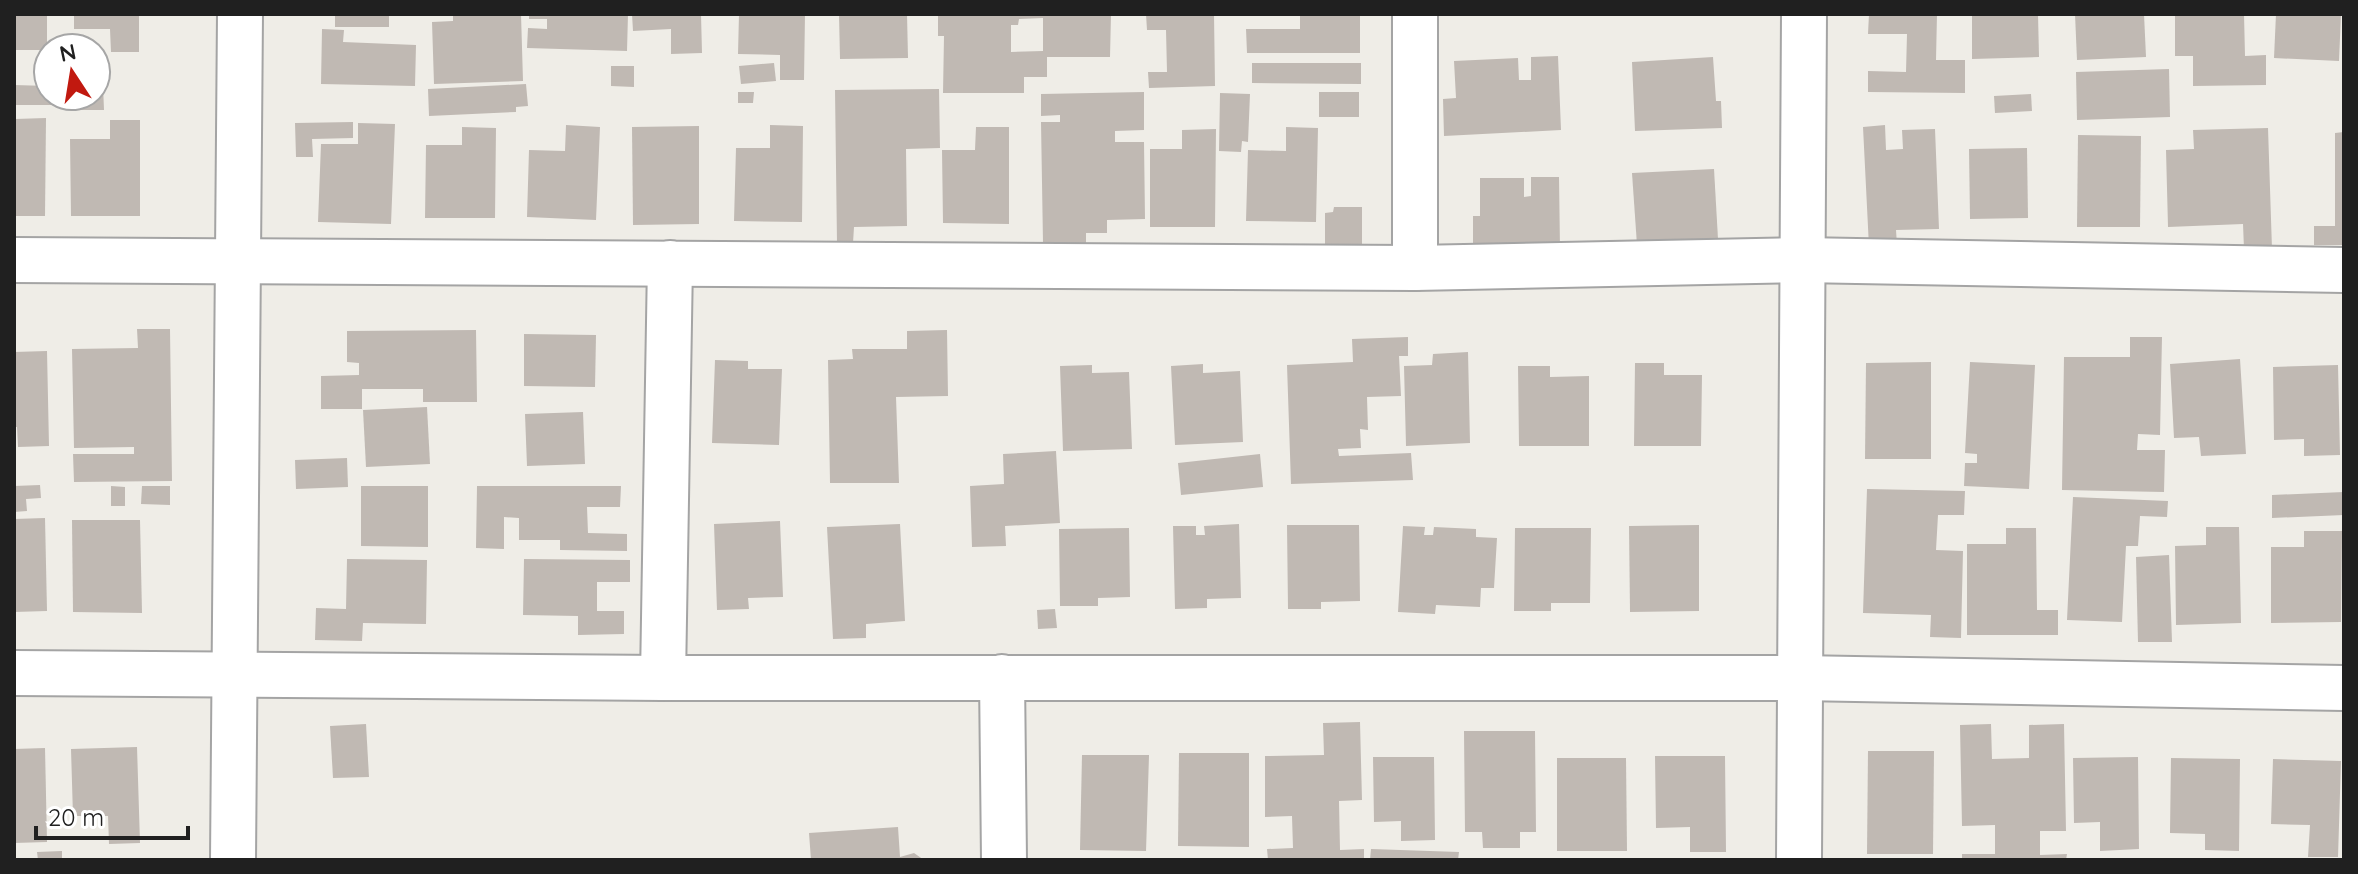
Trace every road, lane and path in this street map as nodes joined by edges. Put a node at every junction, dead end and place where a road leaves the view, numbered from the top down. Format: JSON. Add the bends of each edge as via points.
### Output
{"nodes":[{"id":1,"x":240,"y":14,"type":"edge"},
{"id":2,"x":1415,"y":14,"type":"edge"},
{"id":3,"x":1804,"y":14,"type":"edge"},
{"id":4,"x":14,"y":260,"type":"edge"},
{"id":5,"x":1802,"y":260,"type":"junction"},
{"id":6,"x":238,"y":262,"type":"junction"},
{"id":7,"x":670,"y":263,"type":"junction"},
{"id":8,"x":1415,"y":268,"type":"junction"},
{"id":9,"x":2344,"y":270,"type":"edge"},
{"id":10,"x":14,"y":673,"type":"edge"},
{"id":11,"x":234,"y":676,"type":"junction"},
{"id":12,"x":1002,"y":677,"type":"junction"},
{"id":13,"x":663,"y":678,"type":"junction"},
{"id":14,"x":1800,"y":678,"type":"junction"},
{"id":15,"x":2344,"y":688,"type":"edge"},
{"id":16,"x":233,"y":860,"type":"edge"},
{"id":17,"x":1004,"y":860,"type":"edge"},
{"id":18,"x":1799,"y":860,"type":"edge"}],
"edges":[{"from":1,"to":6,"type":"street"},
{"from":2,"to":8,"type":"street"},
{"from":3,"to":5,"type":"street"},
{"from":4,"to":6,"type":"street"},
{"from":5,"to":8,"type":"street"},
{"from":5,"to":9,"type":"street"},
{"from":5,"to":14,"type":"street"},
{"from":6,"to":7,"type":"street"},
{"from":6,"to":11,"type":"street"},
{"from":7,"to":8,"type":"street"},
{"from":7,"to":13,"type":"street"},
{"from":10,"to":11,"type":"street"},
{"from":11,"to":13,"type":"street"},
{"from":11,"to":16,"type":"street"},
{"from":12,"to":13,"type":"street"},
{"from":12,"to":14,"type":"street"},
{"from":12,"to":17,"type":"street"},
{"from":14,"to":15,"type":"street"},
{"from":14,"to":18,"type":"street"}]}
